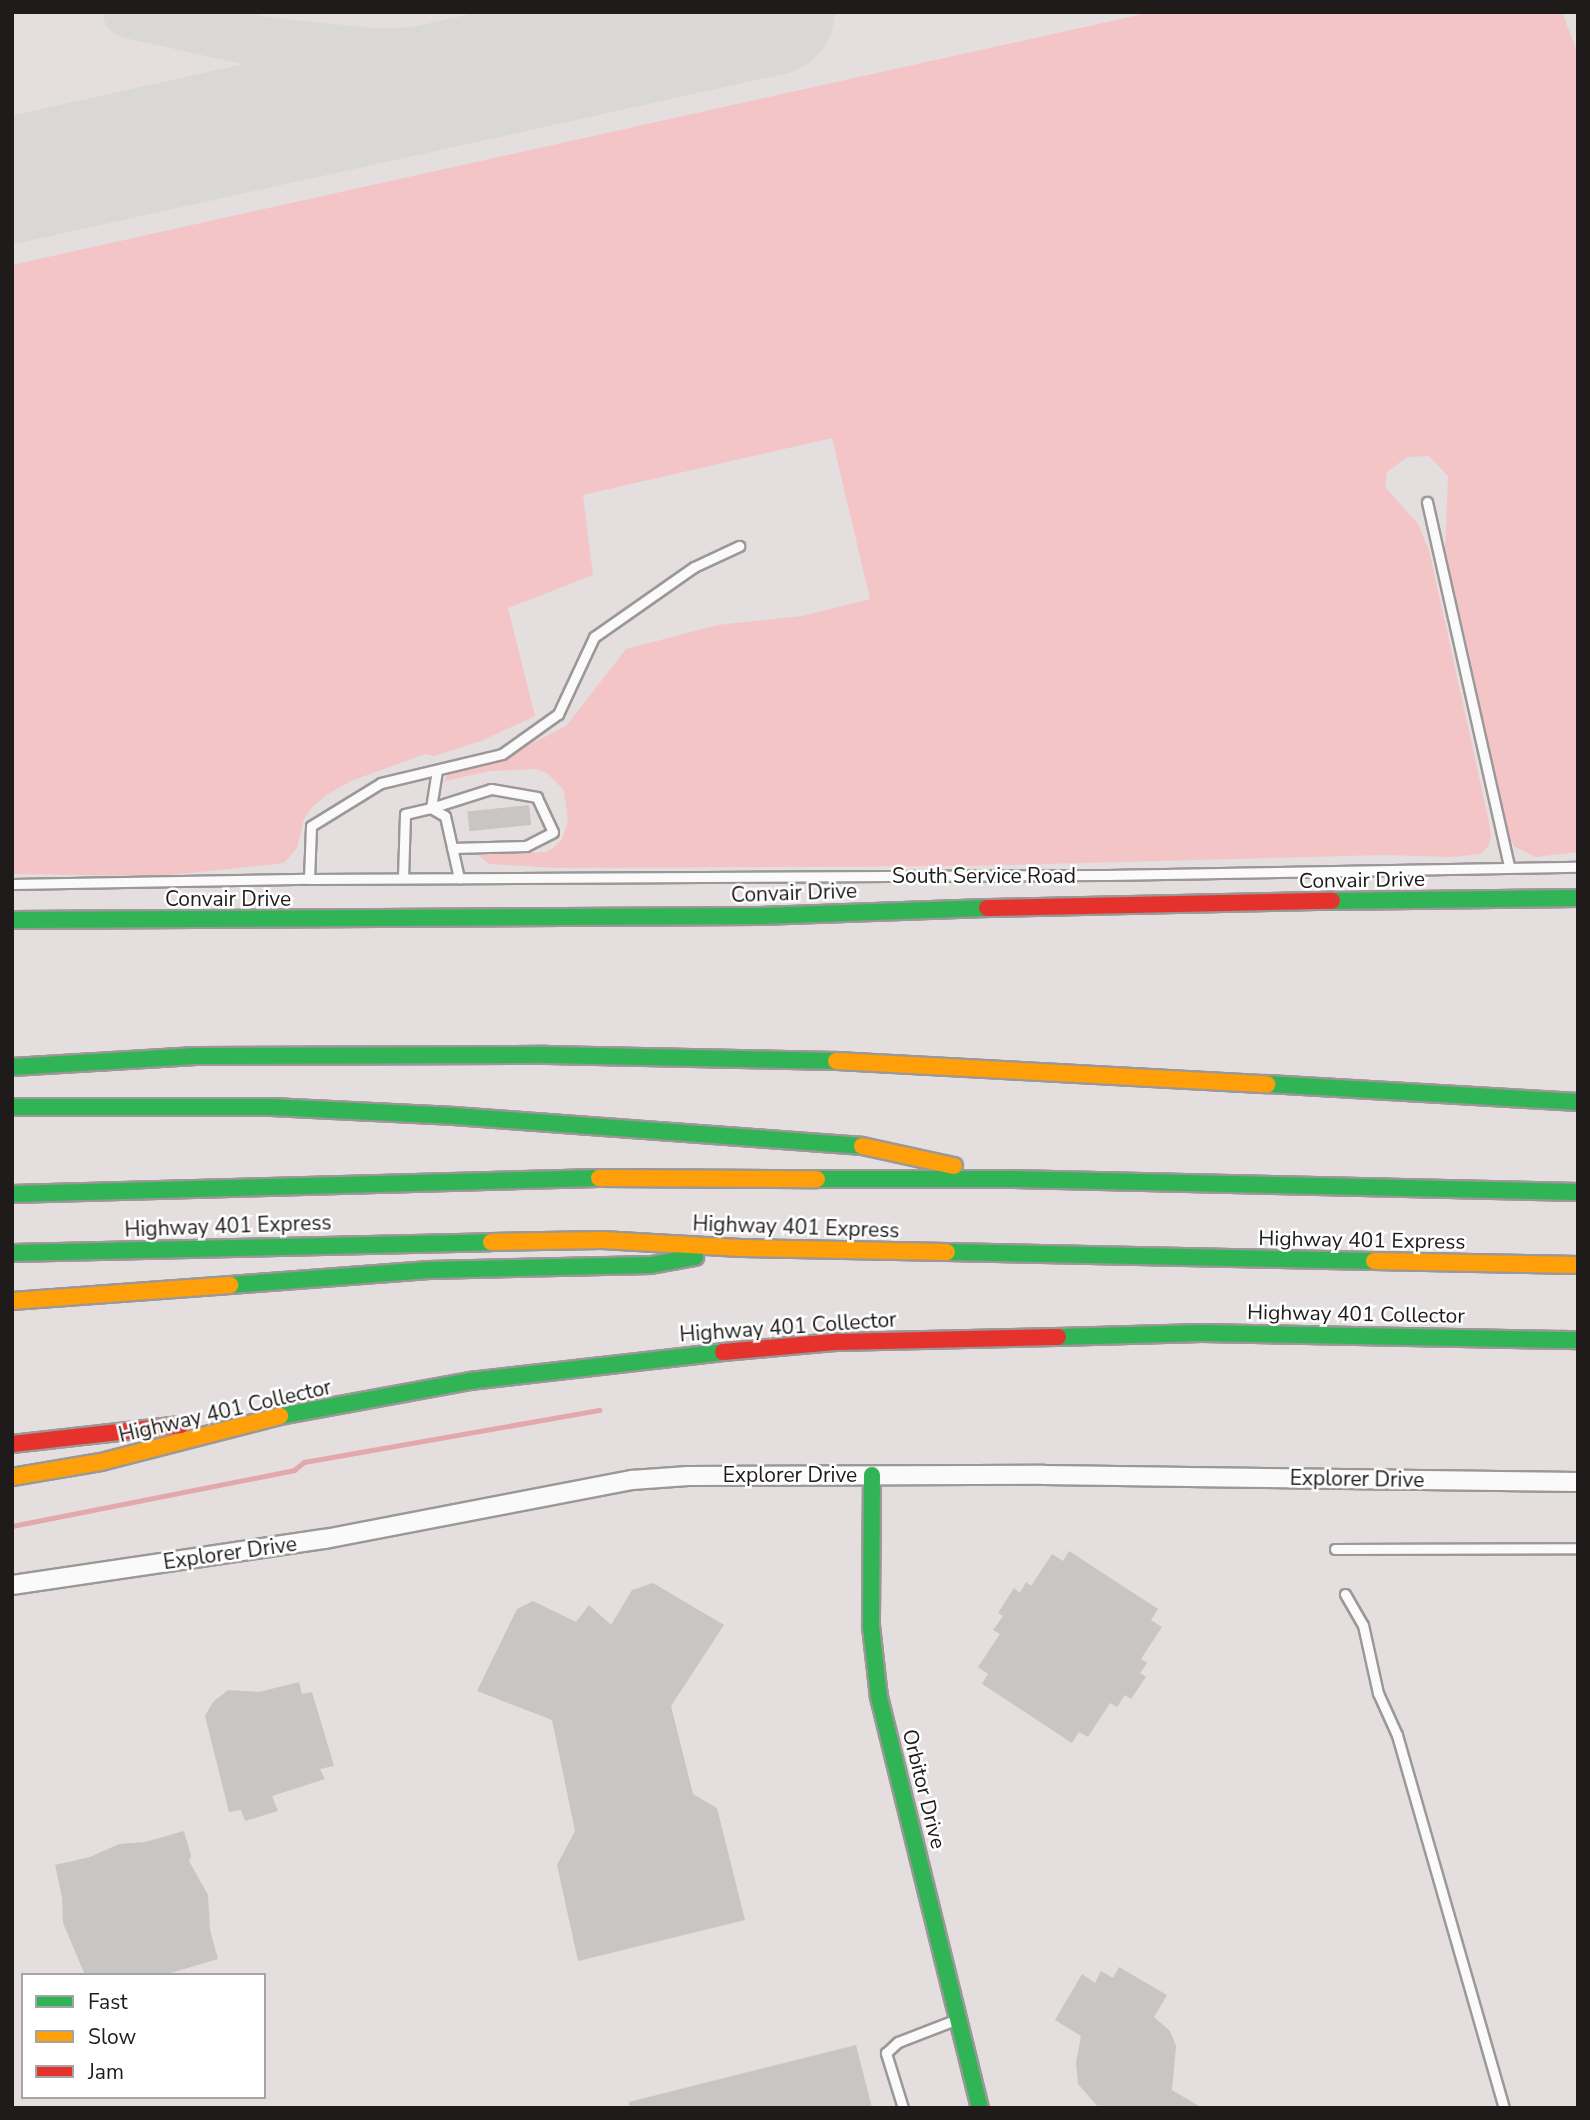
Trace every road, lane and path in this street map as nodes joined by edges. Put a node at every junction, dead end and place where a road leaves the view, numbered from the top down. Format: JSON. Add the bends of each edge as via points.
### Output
{"nodes":[{"id":1,"x":1427,"y":502,"type":"dead end"},
{"id":2,"x":739,"y":546,"type":"dead end"},
{"id":3,"x":437,"y":770,"type":"junction"},
{"id":4,"x":431,"y":808,"type":"junction"},
{"id":5,"x":453,"y":848,"type":"junction"},
{"id":6,"x":1509,"y":867,"type":"junction"},
{"id":7,"x":1578,"y":867,"type":"edge"},
{"id":8,"x":403,"y":878,"type":"junction"},
{"id":9,"x":459,"y":878,"type":"junction"},
{"id":10,"x":309,"y":879,"type":"junction"},
{"id":11,"x":12,"y":884,"type":"edge"},
{"id":12,"x":1578,"y":898,"type":"edge"},
{"id":13,"x":12,"y":920,"type":"edge"},
{"id":14,"x":12,"y":1067,"type":"edge"},
{"id":15,"x":1578,"y":1102,"type":"edge"},
{"id":16,"x":12,"y":1107,"type":"edge"},
{"id":17,"x":1013,"y":1179,"type":"junction"},
{"id":18,"x":1578,"y":1192,"type":"edge"},
{"id":19,"x":12,"y":1194,"type":"edge"},
{"id":20,"x":741,"y":1248,"type":"junction"},
{"id":21,"x":12,"y":1253,"type":"edge"},
{"id":22,"x":1578,"y":1265,"type":"edge"},
{"id":23,"x":12,"y":1300,"type":"edge"},
{"id":24,"x":1578,"y":1340,"type":"edge"},
{"id":25,"x":263,"y":1419,"type":"junction"},
{"id":26,"x":12,"y":1444,"type":"edge"},
{"id":27,"x":873,"y":1475,"type":"junction"},
{"id":28,"x":12,"y":1477,"type":"edge"},
{"id":29,"x":1578,"y":1482,"type":"edge"},
{"id":30,"x":1578,"y":1548,"type":"edge"},
{"id":31,"x":1335,"y":1549,"type":"dead end"},
{"id":32,"x":12,"y":1585,"type":"edge"},
{"id":33,"x":1345,"y":1594,"type":"dead end"},
{"id":34,"x":959,"y":2018,"type":"junction"},
{"id":35,"x":903,"y":2108,"type":"edge"},
{"id":36,"x":980,"y":2108,"type":"edge"},
{"id":37,"x":1504,"y":2108,"type":"edge"}],
"edges":[{"from":1,"to":6,"type":"lane"},
{"from":2,"to":3,"type":"lane","via":[[694,567],[594,638],[558,714],[502,754]]},
{"from":3,"to":4,"type":"lane"},
{"from":3,"to":10,"type":"lane","via":[[381,783],[311,826]]},
{"from":4,"to":5,"type":"lane","via":[[445,816]]},
{"from":4,"to":5,"type":"lane","via":[[491,789],[537,797],[553,832],[526,846]]},
{"from":4,"to":8,"type":"lane","via":[[405,814]]},
{"from":5,"to":9,"type":"lane"},
{"from":6,"to":7,"type":"lane","name":"South Service Road"},
{"from":6,"to":9,"type":"lane","name":"South Service Road","via":[[1093,875]]},
{"from":8,"to":9,"type":"lane","name":"South Service Road"},
{"from":8,"to":10,"type":"lane","name":"South Service Road"},
{"from":10,"to":11,"type":"lane","name":"South Service Road"},
{"from":12,"to":13,"type":"main road","name":"Convair Drive","via":[[1081,905],[707,917]]},
{"from":14,"to":15,"type":"main road","via":[[196,1056],[547,1055],[870,1061]]},
{"from":16,"to":17,"type":"main road","via":[[284,1108],[841,1143]]},
{"from":17,"to":18,"type":"main road","name":"Highway 401 Express"},
{"from":17,"to":19,"type":"main road","name":"Highway 401 Express","via":[[516,1178]]},
{"from":20,"to":21,"type":"main road","name":"Highway 401 Express","via":[[602,1240]]},
{"from":20,"to":22,"type":"main road","name":"Highway 401 Express"},
{"from":20,"to":23,"type":"main road","via":[[651,1265],[429,1270]]},
{"from":24,"to":25,"type":"main road","name":"Highway 401 Collector","via":[[1202,1333],[835,1342],[654,1357],[470,1381]]},
{"from":25,"to":26,"type":"main road"},
{"from":25,"to":28,"type":"main road","name":"Highway 401 Collector","via":[[101,1462]]},
{"from":27,"to":29,"type":"street","name":"Explorer Drive"},
{"from":27,"to":32,"type":"street","name":"Explorer Drive","via":[[768,1473],[632,1480],[325,1539]]},
{"from":27,"to":34,"type":"main road","name":"Orbitor Drive","via":[[871,1626],[879,1697]]},
{"from":30,"to":31,"type":"lane"},
{"from":33,"to":37,"type":"lane","via":[[1363,1625],[1378,1693],[1397,1735]]},
{"from":34,"to":35,"type":"lane","via":[[898,2042],[886,2053]]},
{"from":34,"to":36,"type":"main road","name":"Orbitor Drive"}]}
